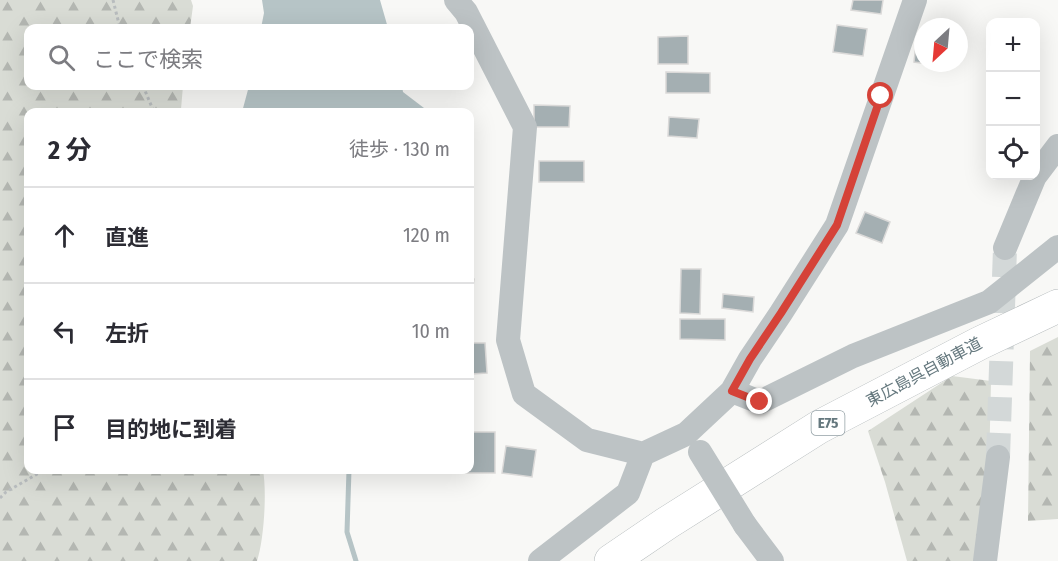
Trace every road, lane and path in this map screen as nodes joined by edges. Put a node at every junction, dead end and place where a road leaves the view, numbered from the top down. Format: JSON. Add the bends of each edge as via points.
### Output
{"nodes":[{"id":1,"x":113,"y":0,"type":"edge"},
{"id":2,"x":456,"y":0,"type":"edge"},
{"id":3,"x":915,"y":0,"type":"edge"},
{"id":4,"x":119,"y":24,"type":"edge"},
{"id":5,"x":472,"y":24,"type":"edge"},
{"id":6,"x":474,"y":28,"type":"edge"},
{"id":7,"x":145,"y":90,"type":"edge"},
{"id":8,"x":152,"y":108,"type":"edge"},
{"id":9,"x":1058,"y":146,"type":"edge"},
{"id":10,"x":1040,"y":169,"type":"edge"},
{"id":11,"x":1033,"y":180,"type":"edge"},
{"id":12,"x":1058,"y":247,"type":"edge"},
{"id":13,"x":1005,"y":248,"type":"tunnel mouth"},
{"id":14,"x":1058,"y":306,"type":"edge"},
{"id":15,"x":732,"y":391,"type":"junction"},
{"id":16,"x":693,"y":443,"type":"junction"},
{"id":17,"x":643,"y":454,"type":"junction"},
{"id":18,"x":998,"y":457,"type":"tunnel mouth"},
{"id":19,"x":37,"y":474,"type":"edge"},
{"id":20,"x":0,"y":498,"type":"edge"},
{"id":21,"x":540,"y":561,"type":"edge"},
{"id":22,"x":611,"y":561,"type":"edge"},
{"id":23,"x":772,"y":561,"type":"edge"},
{"id":24,"x":985,"y":561,"type":"edge"}],
"edges":[{"from":1,"to":4,"type":"path"},
{"from":2,"to":5,"type":"street"},
{"from":3,"to":15,"type":"street","via":[[837,225]]},
{"from":6,"to":17,"type":"street","via":[[525,127],[508,340],[524,394],[587,440]]},
{"from":7,"to":8,"type":"path"},
{"from":9,"to":10,"type":"street"},
{"from":11,"to":13,"type":"street"},
{"from":12,"to":15,"type":"street","via":[[989,302],[853,356],[760,402]]},
{"from":14,"to":22,"type":"highway","name":"東広島呉自動車道","number":"E75","via":[[819,428]]},
{"from":15,"to":16,"type":"street"},
{"from":16,"to":17,"type":"street"},
{"from":16,"to":23,"type":"street","bridge":true},
{"from":17,"to":21,"type":"street","via":[[628,493]]},
{"from":18,"to":24,"type":"street"},
{"from":19,"to":20,"type":"path"}]}
